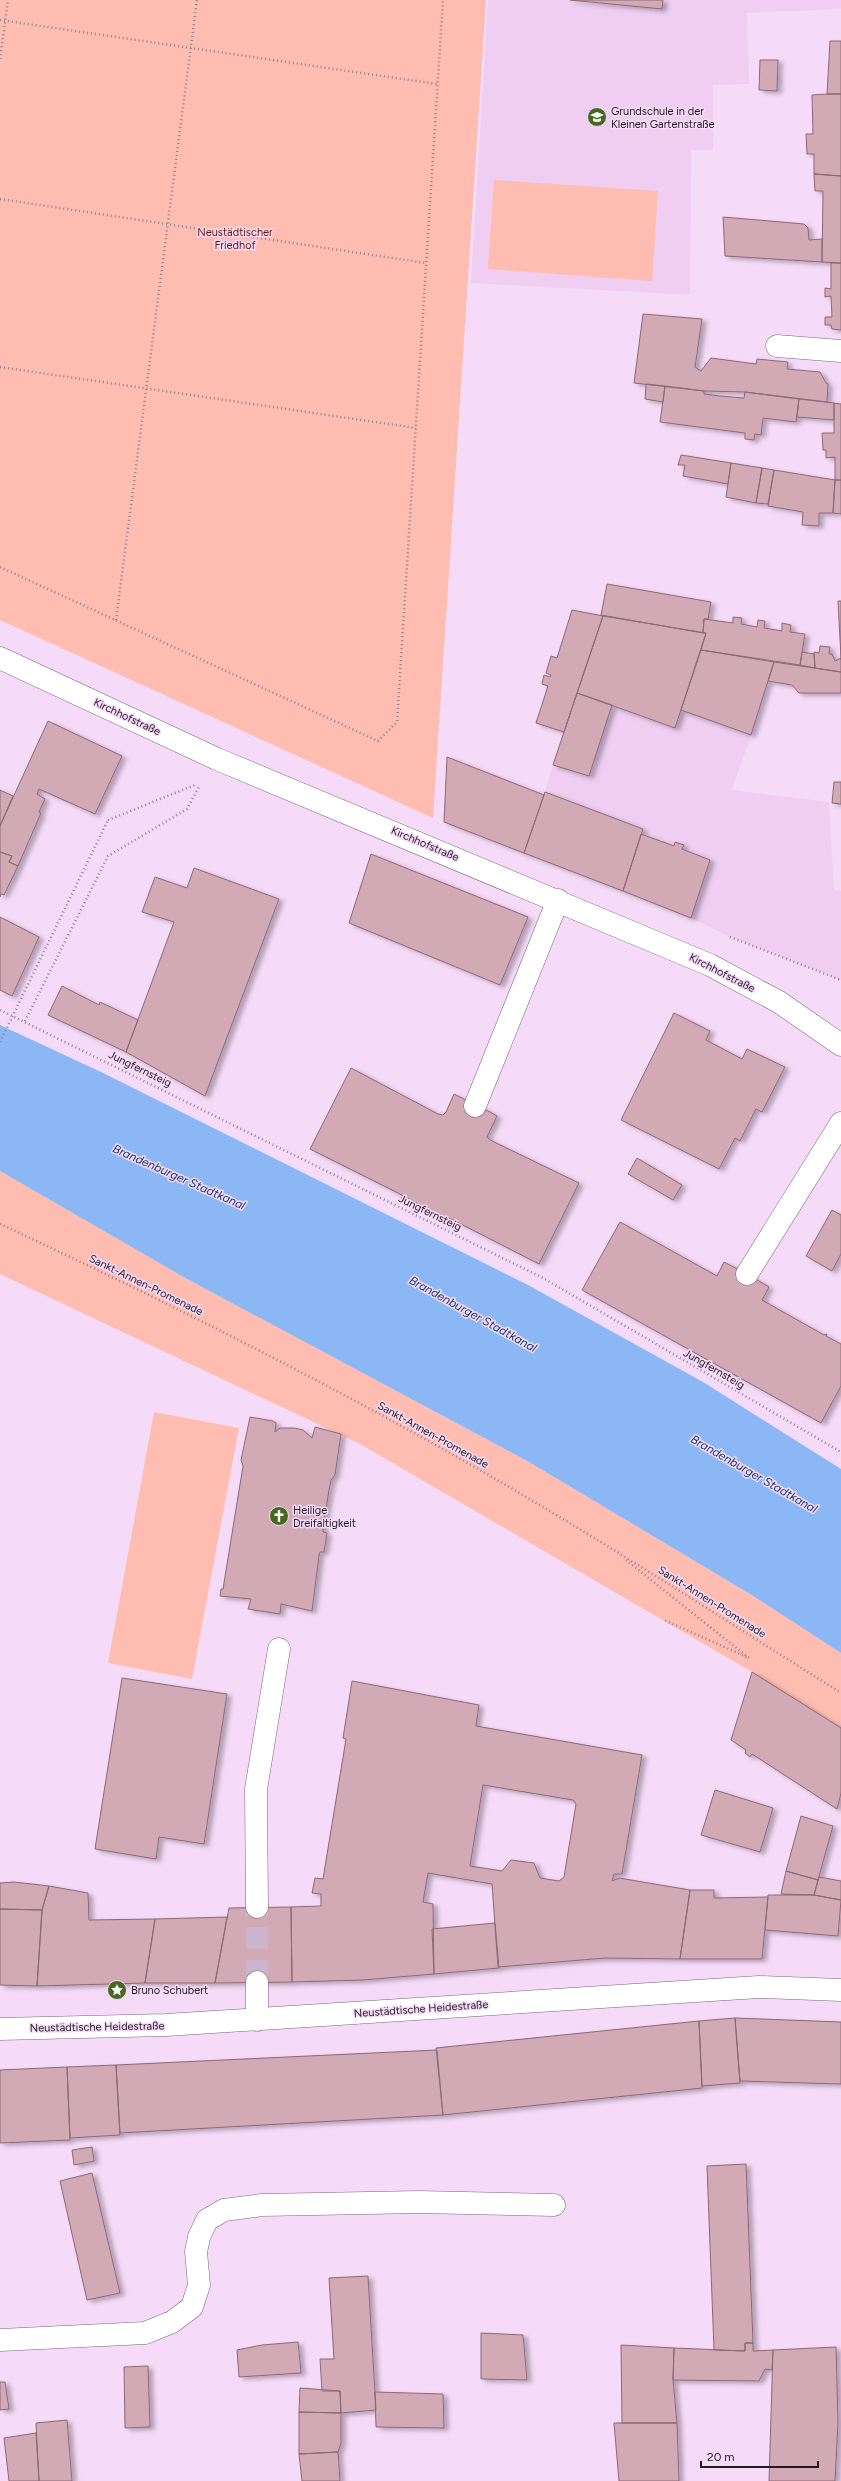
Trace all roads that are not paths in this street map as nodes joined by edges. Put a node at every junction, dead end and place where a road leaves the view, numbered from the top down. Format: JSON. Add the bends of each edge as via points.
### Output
{"nodes":[{"id":1,"x":777,"y":346,"type":"dead end"},
{"id":2,"x":841,"y":350,"type":"edge"},
{"id":3,"x":0,"y":658,"type":"edge"},
{"id":4,"x":558,"y":900,"type":"junction"},
{"id":5,"x":841,"y":1045,"type":"edge"},
{"id":6,"x":475,"y":1106,"type":"dead end"},
{"id":7,"x":841,"y":1122,"type":"edge"},
{"id":8,"x":747,"y":1274,"type":"dead end"},
{"id":9,"x":279,"y":1650,"type":"dead end"},
{"id":10,"x":257,"y":1907,"type":"tunnel mouth"},
{"id":11,"x":257,"y":1982,"type":"tunnel mouth"},
{"id":12,"x":841,"y":1990,"type":"edge"},
{"id":13,"x":257,"y":2020,"type":"junction"},
{"id":14,"x":0,"y":2029,"type":"edge"},
{"id":15,"x":554,"y":2205,"type":"dead end"},
{"id":16,"x":0,"y":2340,"type":"edge"}],
"edges":[{"from":1,"to":2,"type":"street"},
{"from":3,"to":4,"type":"street","name":"Kirchhofstraße","via":[[217,759]]},
{"from":4,"to":5,"type":"street","name":"Kirchhofstraße","via":[[710,965],[779,1002]]},
{"from":4,"to":6,"type":"street"},
{"from":7,"to":8,"type":"street"},
{"from":9,"to":10,"type":"street","via":[[256,1788]]},
{"from":11,"to":13,"type":"street"},
{"from":12,"to":13,"type":"street","name":"Neustädtische Heidestraße","via":[[759,1987]]},
{"from":13,"to":14,"type":"street","name":"Neustädtische Heidestraße"},
{"from":15,"to":16,"type":"street","via":[[262,2205],[224,2210],[207,2220],[199,2237],[196,2252],[199,2285],[192,2307],[172,2322],[145,2333]]}]}
